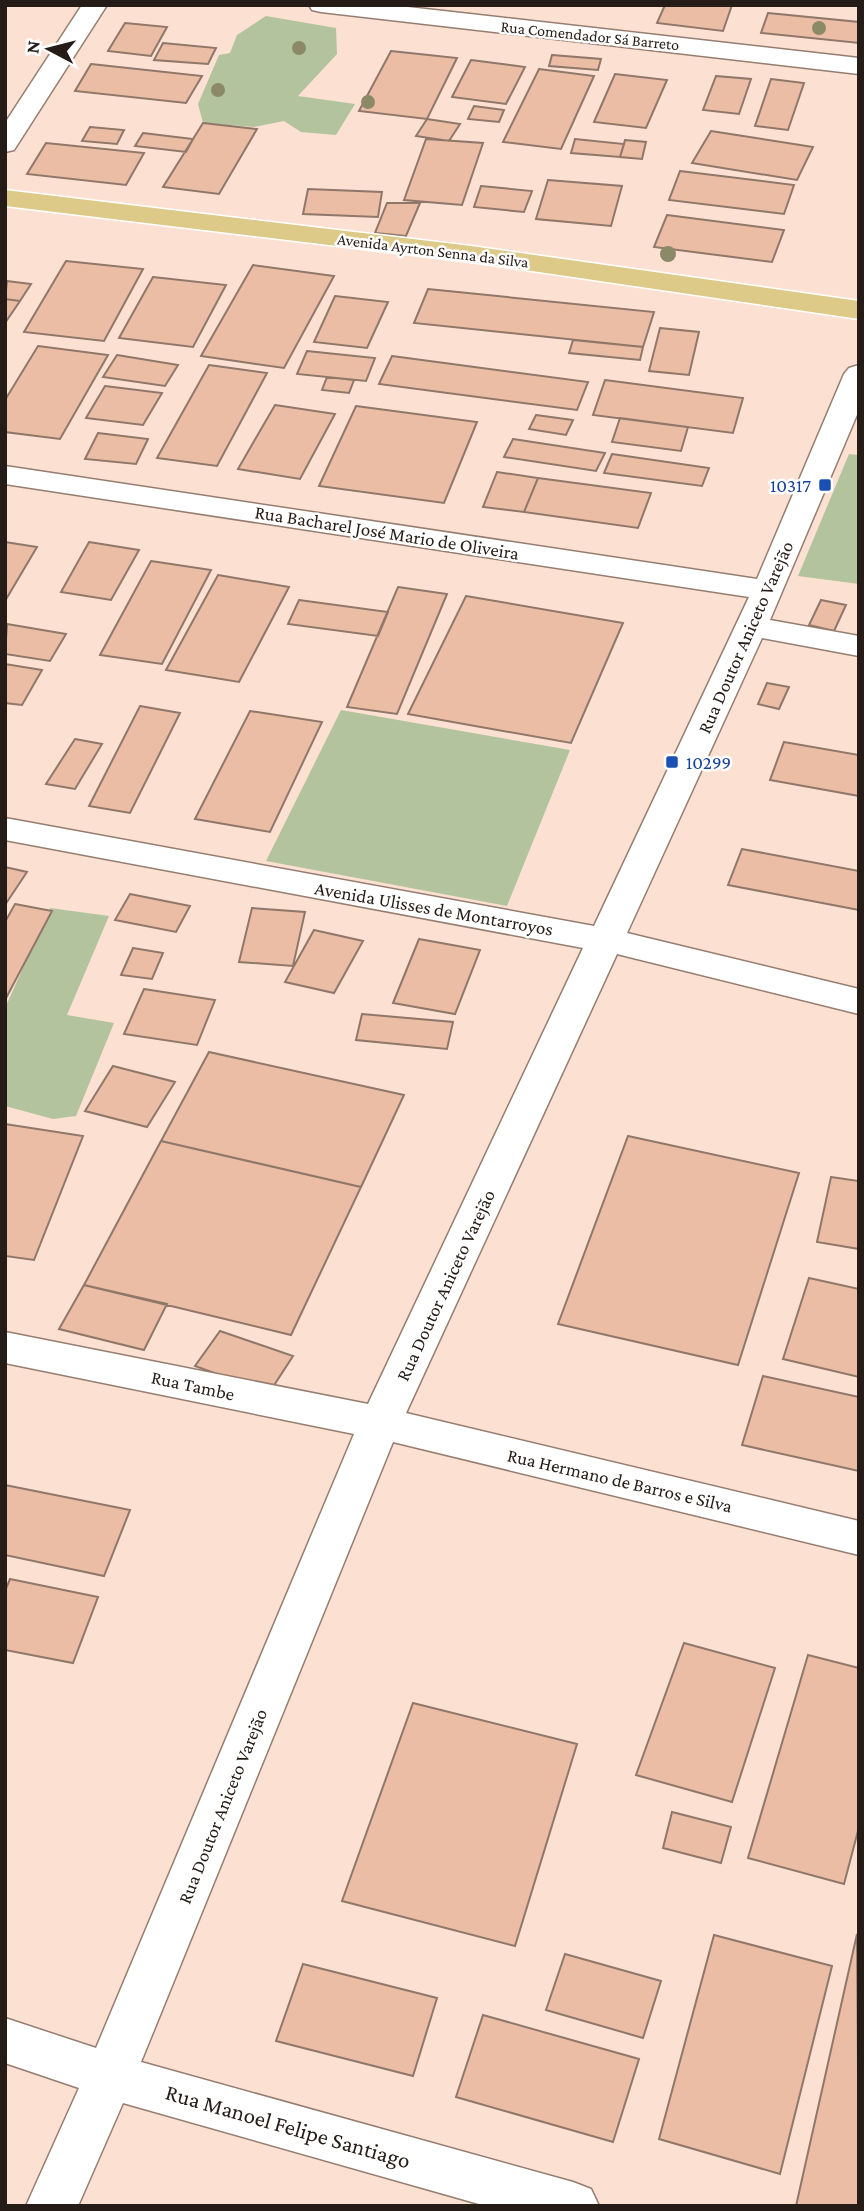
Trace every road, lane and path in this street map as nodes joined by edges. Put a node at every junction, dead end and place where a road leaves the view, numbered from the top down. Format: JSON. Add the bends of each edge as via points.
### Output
{"nodes":[{"id":1,"x":95,"y":5,"type":"edge"},
{"id":2,"x":321,"y":5,"type":"edge"},
{"id":3,"x":859,"y":66,"type":"edge"},
{"id":4,"x":5,"y":144,"type":"edge"},
{"id":5,"x":5,"y":198,"type":"edge"},
{"id":6,"x":859,"y":310,"type":"edge"},
{"id":7,"x":859,"y":374,"type":"edge"},
{"id":8,"x":5,"y":475,"type":"edge"},
{"id":9,"x":768,"y":590,"type":"junction"},
{"id":10,"x":751,"y":626,"type":"junction"},
{"id":11,"x":859,"y":646,"type":"edge"},
{"id":12,"x":5,"y":828,"type":"edge"},
{"id":13,"x":607,"y":940,"type":"junction"},
{"id":14,"x":859,"y":1002,"type":"edge"},
{"id":15,"x":5,"y":1347,"type":"edge"},
{"id":16,"x":380,"y":1423,"type":"junction"},
{"id":17,"x":859,"y":1538,"type":"edge"},
{"id":18,"x":5,"y":2040,"type":"edge"},
{"id":19,"x":110,"y":2076,"type":"junction"},
{"id":20,"x":52,"y":2206,"type":"edge"},
{"id":21,"x":573,"y":2206,"type":"edge"}],
"edges":[{"from":1,"to":4,"type":"street"},
{"from":2,"to":3,"type":"street","name":"Rua Comendador Sá Barreto"},
{"from":5,"to":6,"type":"main road","name":"Avenida Ayrton Senna da Silva","via":[[471,254]]},
{"from":7,"to":9,"type":"street","name":"Rua Doutor Aniceto Varejão"},
{"from":8,"to":9,"type":"street","name":"Rua Bacharel José Mario de Oliveira"},
{"from":9,"to":10,"type":"street","name":"Rua Doutor Aniceto Varejão"},
{"from":10,"to":11,"type":"street"},
{"from":10,"to":13,"type":"street","name":"Rua Doutor Aniceto Varejão"},
{"from":12,"to":13,"type":"street","name":"Avenida Ulisses de Montarroyos"},
{"from":13,"to":14,"type":"street","name":"Avenida Ulisses de Montarroyos"},
{"from":13,"to":16,"type":"street","name":"Rua Doutor Aniceto Varejão"},
{"from":15,"to":16,"type":"street","name":"Rua Tambe"},
{"from":16,"to":17,"type":"street","name":"Rua Hermano de Barros e Silva"},
{"from":16,"to":19,"type":"street","name":"Rua Doutor Aniceto Varejão"},
{"from":18,"to":19,"type":"street","name":"Rua Manoel Felipe Santiago"},
{"from":19,"to":20,"type":"street","name":"Rua Doutor Aniceto Varejão"},
{"from":19,"to":21,"type":"street","name":"Rua Manoel Felipe Santiago"}]}
